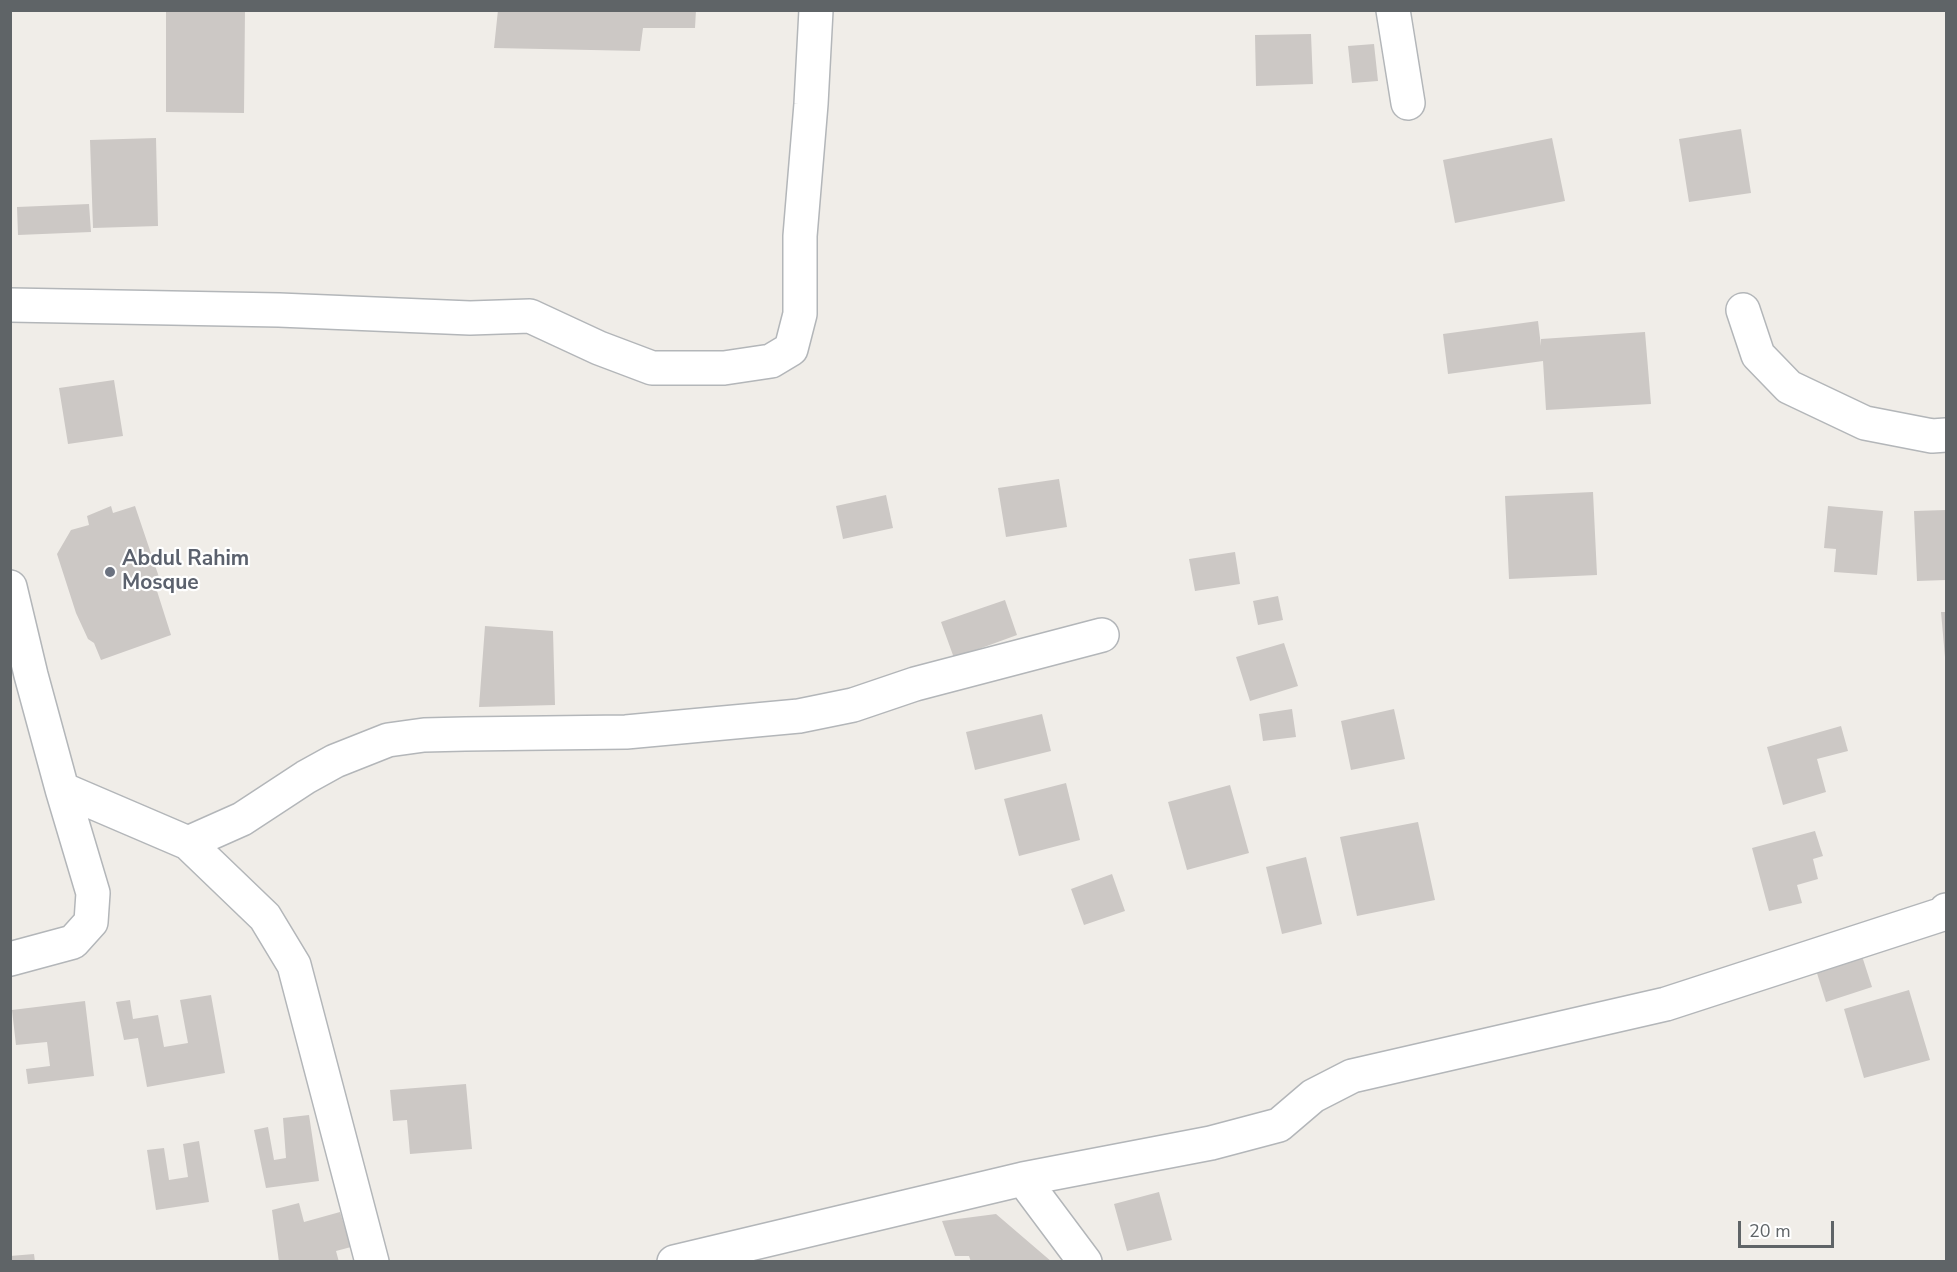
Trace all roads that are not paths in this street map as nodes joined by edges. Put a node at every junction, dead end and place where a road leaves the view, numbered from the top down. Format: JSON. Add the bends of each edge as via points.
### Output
{"nodes":[{"id":1,"x":816,"y":10,"type":"edge"},
{"id":2,"x":1393,"y":10,"type":"edge"},
{"id":3,"x":1407,"y":104,"type":"dead end"},
{"id":4,"x":10,"y":305,"type":"edge"},
{"id":5,"x":1743,"y":310,"type":"dead end"},
{"id":6,"x":1947,"y":435,"type":"edge"},
{"id":7,"x":10,"y":587,"type":"edge"},
{"id":8,"x":1102,"y":635,"type":"dead end"},
{"id":9,"x":62,"y":789,"type":"junction"},
{"id":10,"x":188,"y":843,"type":"junction"},
{"id":11,"x":1947,"y":910,"type":"edge"},
{"id":12,"x":10,"y":959,"type":"edge"},
{"id":13,"x":1023,"y":1179,"type":"junction"},
{"id":14,"x":372,"y":1262,"type":"edge"},
{"id":15,"x":674,"y":1262,"type":"edge"},
{"id":16,"x":1085,"y":1262,"type":"edge"}],
"edges":[{"from":1,"to":4,"type":"street","via":[[800,236],[800,314],[790,349],[771,361],[724,368],[652,368],[530,316],[470,318]]},
{"from":2,"to":3,"type":"street"},
{"from":5,"to":6,"type":"street","via":[[1758,355],[1789,387],[1865,423],[1932,436]]},
{"from":7,"to":9,"type":"street"},
{"from":8,"to":10,"type":"street","via":[[915,684],[853,705],[799,716],[626,732],[424,735],[388,740],[335,761],[242,819]]},
{"from":9,"to":10,"type":"street"},
{"from":9,"to":12,"type":"street","via":[[93,894],[91,922],[73,942]]},
{"from":10,"to":14,"type":"street","via":[[265,917],[294,965]]},
{"from":11,"to":13,"type":"street","via":[[1666,1004],[1352,1076],[1313,1096],[1279,1125],[1211,1143]]},
{"from":13,"to":15,"type":"street"},
{"from":13,"to":16,"type":"street"}]}
